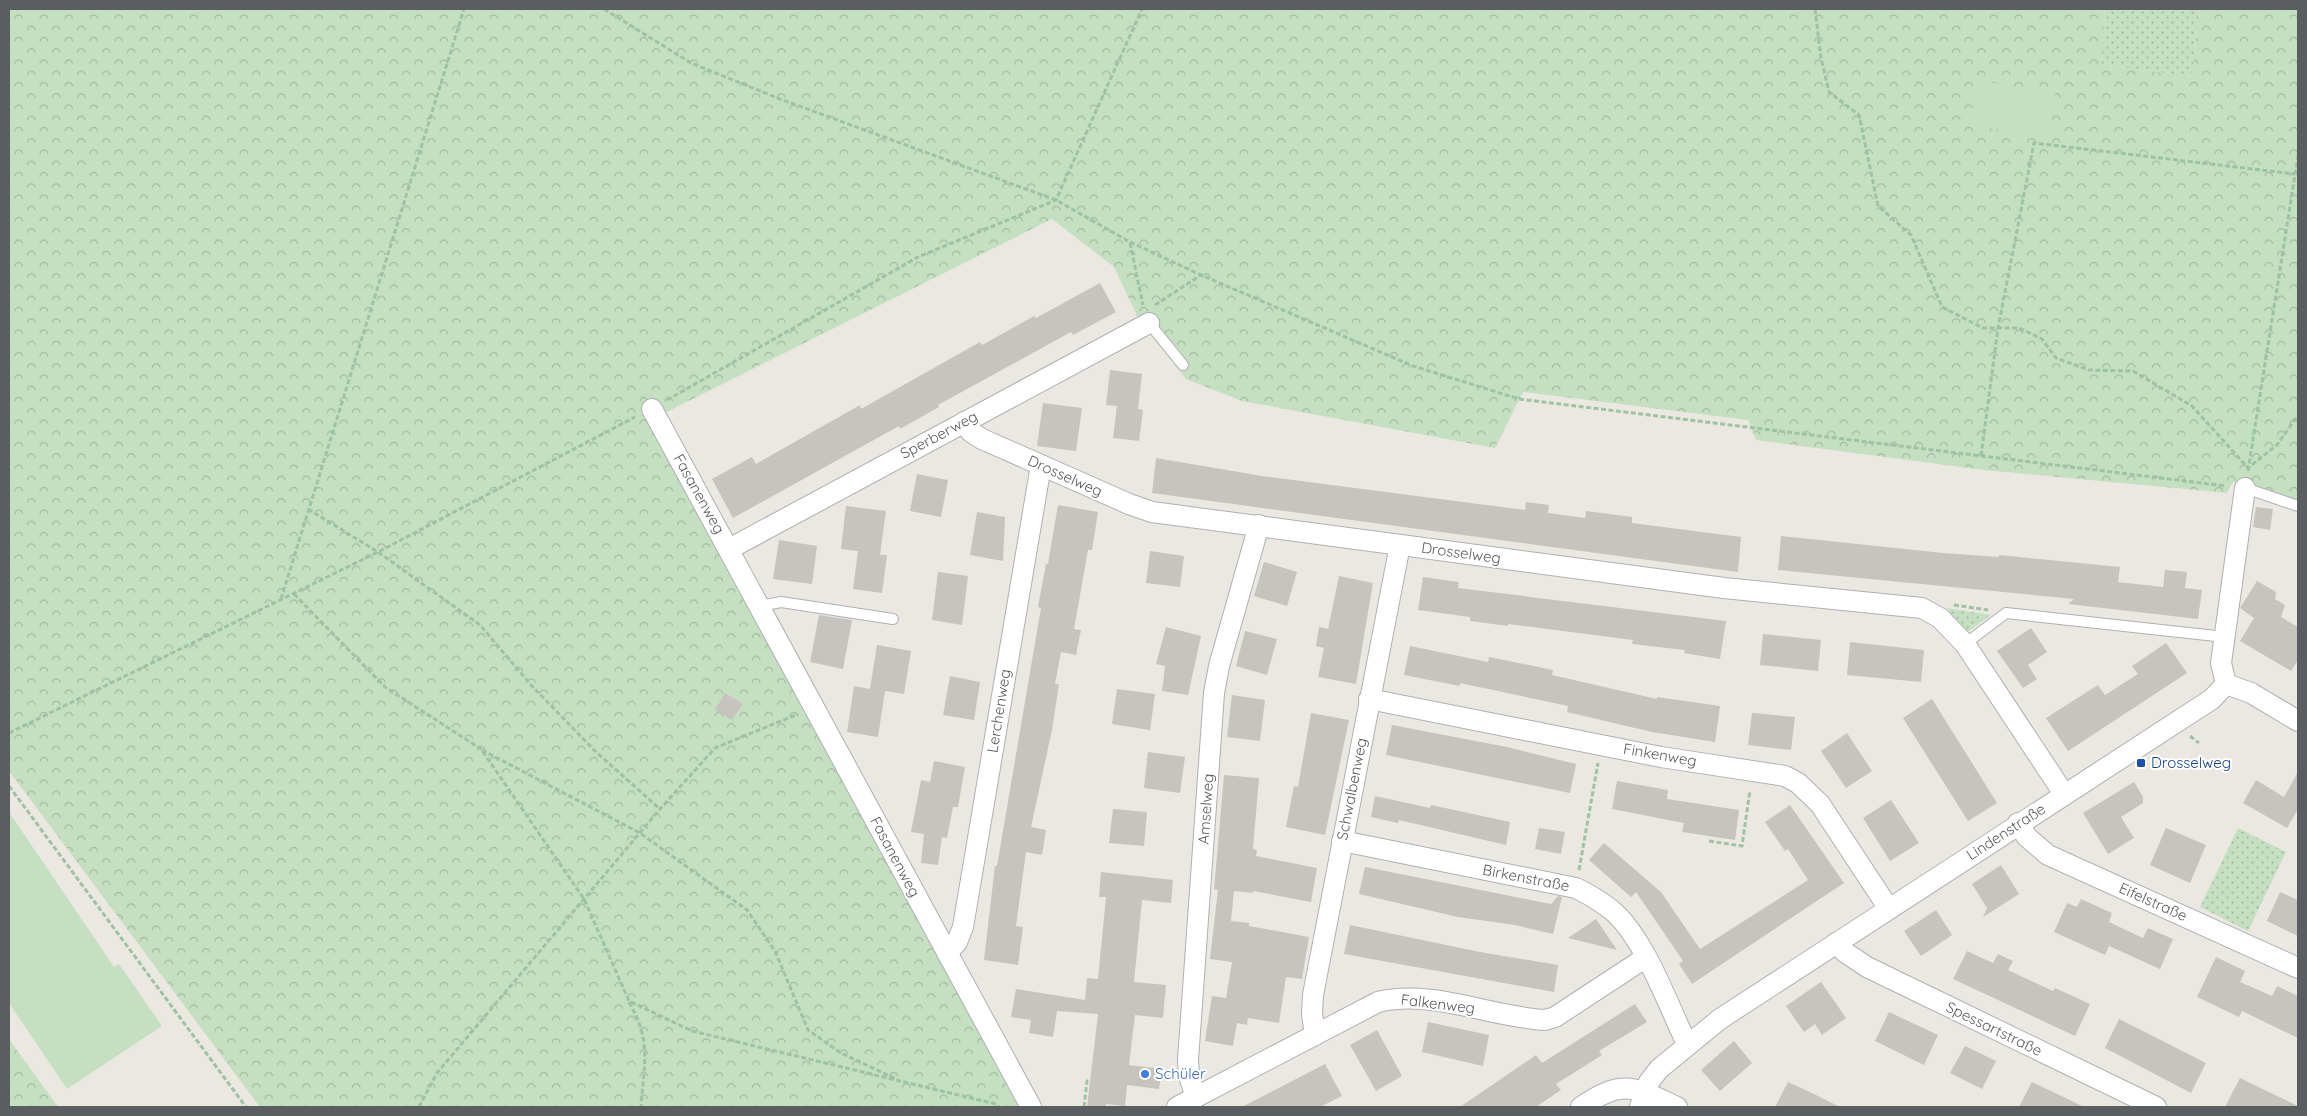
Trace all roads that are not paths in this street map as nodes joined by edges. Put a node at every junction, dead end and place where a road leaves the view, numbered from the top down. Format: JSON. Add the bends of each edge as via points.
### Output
{"nodes":[{"id":1,"x":1147,"y":317,"type":"joint"},
{"id":2,"x":1183,"y":365,"type":"dead end"},
{"id":3,"x":652,"y":408,"type":"road end"},
{"id":4,"x":964,"y":422,"type":"junction"},
{"id":5,"x":1041,"y":465,"type":"junction"},
{"id":6,"x":2245,"y":488,"type":"joint"},
{"id":7,"x":2298,"y":506,"type":"edge"},
{"id":8,"x":1260,"y":525,"type":"junction"},
{"id":9,"x":1400,"y":545,"type":"junction"},
{"id":10,"x":729,"y":549,"type":"junction"},
{"id":11,"x":760,"y":606,"type":"junction"},
{"id":12,"x":893,"y":618,"type":"dead end"},
{"id":13,"x":2224,"y":637,"type":"junction"},
{"id":14,"x":1965,"y":644,"type":"junction"},
{"id":15,"x":2226,"y":684,"type":"junction"},
{"id":16,"x":1369,"y":699,"type":"junction"},
{"id":17,"x":2298,"y":721,"type":"edge"},
{"id":18,"x":2064,"y":794,"type":"junction"},
{"id":19,"x":2018,"y":824,"type":"junction"},
{"id":20,"x":1342,"y":841,"type":"junction"},
{"id":21,"x":1889,"y":909,"type":"junction"},
{"id":22,"x":1836,"y":943,"type":"junction"},
{"id":23,"x":947,"y":953,"type":"junction"},
{"id":24,"x":1646,"y":958,"type":"junction"},
{"id":25,"x":2298,"y":968,"type":"edge"},
{"id":26,"x":1315,"y":1035,"type":"junction"},
{"id":27,"x":1687,"y":1044,"type":"junction"},
{"id":28,"x":1196,"y":1097,"type":"junction"},
{"id":29,"x":1642,"y":1100,"type":"edge"},
{"id":30,"x":1031,"y":1107,"type":"edge"},
{"id":31,"x":1177,"y":1107,"type":"edge"},
{"id":32,"x":1581,"y":1107,"type":"edge"},
{"id":33,"x":1677,"y":1107,"type":"edge"},
{"id":34,"x":2156,"y":1107,"type":"edge"}],
"edges":[{"from":1,"to":2,"type":"lane"},
{"from":1,"to":4,"type":"street","name":"Sperberweg"},
{"from":3,"to":10,"type":"street","name":"Fasanenweg"},
{"from":4,"to":5,"type":"street","name":"Drosselweg","via":[[982,439]]},
{"from":4,"to":10,"type":"street","name":"Sperberweg"},
{"from":5,"to":8,"type":"street","name":"Drosselweg","via":[[1152,512]]},
{"from":5,"to":23,"type":"street","name":"Lerchenweg","via":[[963,927],[957,942]]},
{"from":6,"to":7,"type":"lane"},
{"from":6,"to":13,"type":"street"},
{"from":8,"to":9,"type":"street","name":"Drosselweg"},
{"from":8,"to":28,"type":"street","name":"Amselweg","via":[[1215,686],[1188,1060]]},
{"from":9,"to":14,"type":"street","name":"Drosselweg","via":[[1724,588],[1922,608],[1940,618]]},
{"from":9,"to":16,"type":"street","name":"Schwalbenweg"},
{"from":10,"to":11,"type":"street","name":"Fasanenweg"},
{"from":11,"to":12,"type":"lane","via":[[780,602]]},
{"from":11,"to":23,"type":"street","name":"Fasanenweg"},
{"from":13,"to":14,"type":"lane","via":[[2006,613]]},
{"from":13,"to":15,"type":"street","via":[[2221,663]]},
{"from":14,"to":18,"type":"street","name":"Drosselweg"},
{"from":15,"to":17,"type":"street","via":[[2251,694]]},
{"from":15,"to":18,"type":"street","name":"Lindenstraße","via":[[2212,699]]},
{"from":16,"to":20,"type":"street","name":"Schwalbenweg"},
{"from":16,"to":21,"type":"street","name":"Finkenweg","via":[[1601,745],[1784,776],[1810,792],[1820,804]]},
{"from":18,"to":19,"type":"street","name":"Lindenstraße"},
{"from":19,"to":21,"type":"street","name":"Lindenstraße"},
{"from":19,"to":25,"type":"street","name":"Eifelstraße","via":[[2027,837],[2048,855]]},
{"from":20,"to":24,"type":"street","name":"Birkenstraße","via":[[1576,888],[1604,903],[1616,914]]},
{"from":20,"to":26,"type":"street","name":"Schwalbenweg","via":[[1313,995]]},
{"from":21,"to":22,"type":"street","name":"Lindenstraße"},
{"from":22,"to":27,"type":"street","name":"Lindenstraße"},
{"from":22,"to":34,"type":"street","name":"Spessartstraße","via":[[1867,967]]},
{"from":23,"to":30,"type":"street","name":"Fasanenweg"},
{"from":24,"to":26,"type":"street","name":"Falkenweg","via":[[1546,1020],[1425,999],[1393,998],[1378,1002]]},
{"from":24,"to":27,"type":"street","name":"Birkenstraße"},
{"from":26,"to":28,"type":"street","name":"Falkenweg"},
{"from":27,"to":29,"type":"street","name":"Lindenstraße","via":[[1659,1069],[1649,1082]]},
{"from":28,"to":31,"type":"street","name":"Falkenweg"},
{"from":29,"to":32,"type":"street","via":[[1628,1088],[1618,1088],[1600,1094]]},
{"from":29,"to":33,"type":"street"}]}
